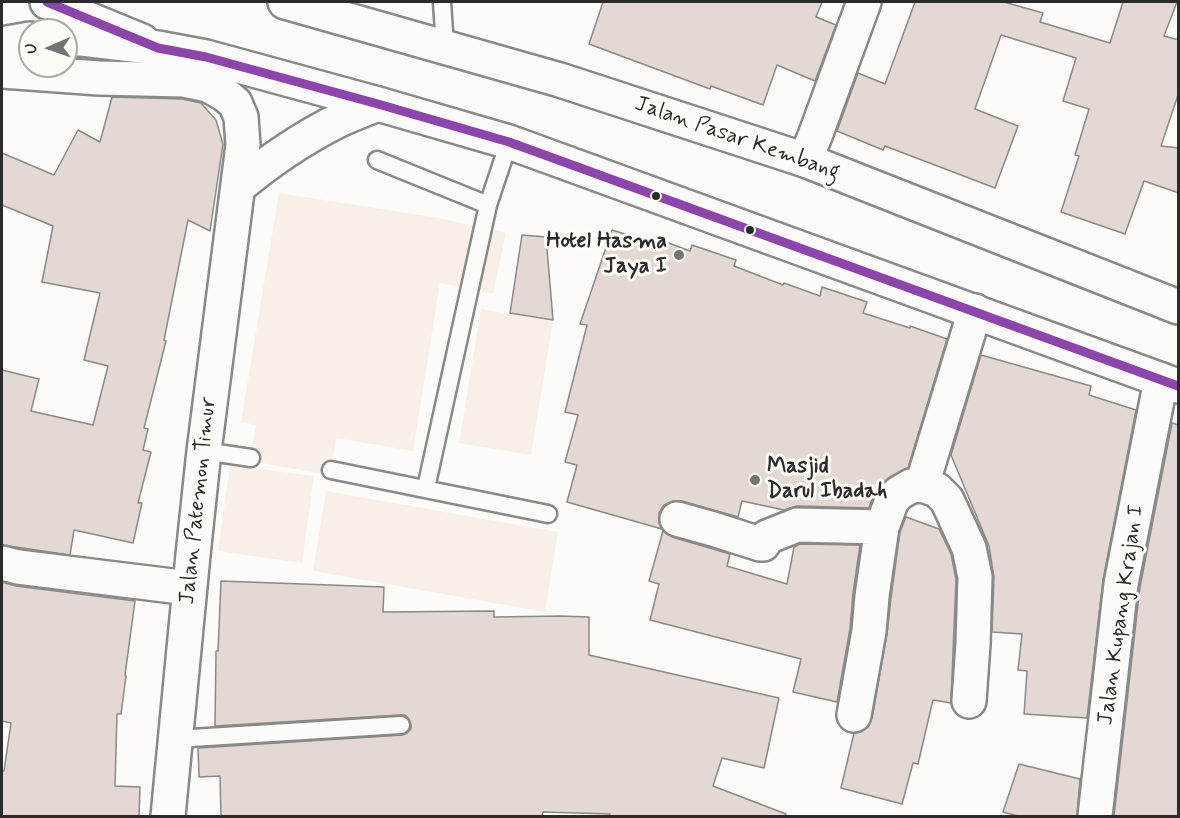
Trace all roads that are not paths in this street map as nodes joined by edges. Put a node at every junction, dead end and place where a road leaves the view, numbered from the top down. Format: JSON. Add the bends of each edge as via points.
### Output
{"nodes":[{"id":1,"x":47,"y":2,"type":"edge"},
{"id":2,"x":285,"y":2,"type":"edge"},
{"id":3,"x":442,"y":2,"type":"edge"},
{"id":4,"x":864,"y":2,"type":"edge"},
{"id":5,"x":78,"y":39,"type":"edge"},
{"id":6,"x":18,"y":41,"type":"edge"},
{"id":7,"x":2,"y":44,"type":"edge"},
{"id":8,"x":445,"y":47,"type":"junction"},
{"id":9,"x":158,"y":48,"type":"junction"},
{"id":10,"x":2,"y":70,"type":"edge"},
{"id":11,"x":378,"y":104,"type":"junction"},
{"id":12,"x":509,"y":142,"type":"junction"},
{"id":13,"x":377,"y":160,"type":"dead end"},
{"id":14,"x":805,"y":160,"type":"junction"},
{"id":15,"x":238,"y":187,"type":"junction"},
{"id":16,"x":488,"y":205,"type":"junction"},
{"id":17,"x":1179,"y":307,"type":"edge"},
{"id":18,"x":975,"y":311,"type":"junction"},
{"id":19,"x":1170,"y":383,"type":"edge"},
{"id":20,"x":204,"y":451,"type":"junction"},
{"id":21,"x":251,"y":458,"type":"dead end"},
{"id":22,"x":331,"y":470,"type":"dead end"},
{"id":23,"x":922,"y":485,"type":"junction"},
{"id":24,"x":426,"y":488,"type":"junction"},
{"id":25,"x":548,"y":514,"type":"dead end"},
{"id":26,"x":677,"y":519,"type":"dead end"},
{"id":27,"x":882,"y":527,"type":"junction"},
{"id":28,"x":2,"y":563,"type":"edge"},
{"id":29,"x":189,"y":588,"type":"junction"},
{"id":30,"x":969,"y":701,"type":"dead end"},
{"id":31,"x":854,"y":716,"type":"dead end"},
{"id":32,"x":401,"y":725,"type":"dead end"},
{"id":33,"x":175,"y":739,"type":"junction"},
{"id":34,"x":168,"y":816,"type":"edge"},
{"id":35,"x":1095,"y":816,"type":"edge"}],
"edges":[{"from":1,"to":9,"type":"main road"},
{"from":2,"to":8,"type":"main road","name":"Jalan Pasar Kembang"},
{"from":3,"to":8,"type":"lane"},
{"from":4,"to":14,"type":"main road"},
{"from":5,"to":9,"type":"main road"},
{"from":6,"to":7,"type":"main road"},
{"from":8,"to":14,"type":"main road","name":"Jalan Pasar Kembang"},
{"from":9,"to":11,"type":"main road","via":[[206,57]]},
{"from":10,"to":15,"type":"main road","name":"Jalan Patemon Timur","via":[[184,80],[208,85],[235,103],[241,117],[243,145]]},
{"from":11,"to":12,"type":"main road"},
{"from":11,"to":15,"type":"main road","via":[[339,120],[291,148]]},
{"from":12,"to":16,"type":"lane"},
{"from":12,"to":18,"type":"main road"},
{"from":13,"to":16,"type":"lane"},
{"from":14,"to":17,"type":"main road","name":"Jalan Pasar Kembang"},
{"from":15,"to":20,"type":"main road","name":"Jalan Patemon Timur"},
{"from":16,"to":24,"type":"lane"},
{"from":18,"to":19,"type":"main road"},
{"from":18,"to":23,"type":"main road"},
{"from":19,"to":35,"type":"main road","name":"Jalan Kupang Krajan I","via":[[1121,584]]},
{"from":20,"to":21,"type":"lane"},
{"from":20,"to":29,"type":"main road","name":"Jalan Patemon Timur"},
{"from":22,"to":24,"type":"lane"},
{"from":23,"to":27,"type":"main road","via":[[911,486],[892,500]]},
{"from":23,"to":30,"type":"main road","via":[[937,490],[947,500],[969,549],[975,577]]},
{"from":24,"to":25,"type":"lane"},
{"from":26,"to":27,"type":"main road","via":[[760,544],[767,537],[797,525]]},
{"from":27,"to":31,"type":"main road"},
{"from":28,"to":29,"type":"main road"},
{"from":29,"to":33,"type":"main road","name":"Jalan Patemon Timur"},
{"from":32,"to":33,"type":"lane"},
{"from":33,"to":34,"type":"main road","name":"Jalan Patemon Timur"}]}
